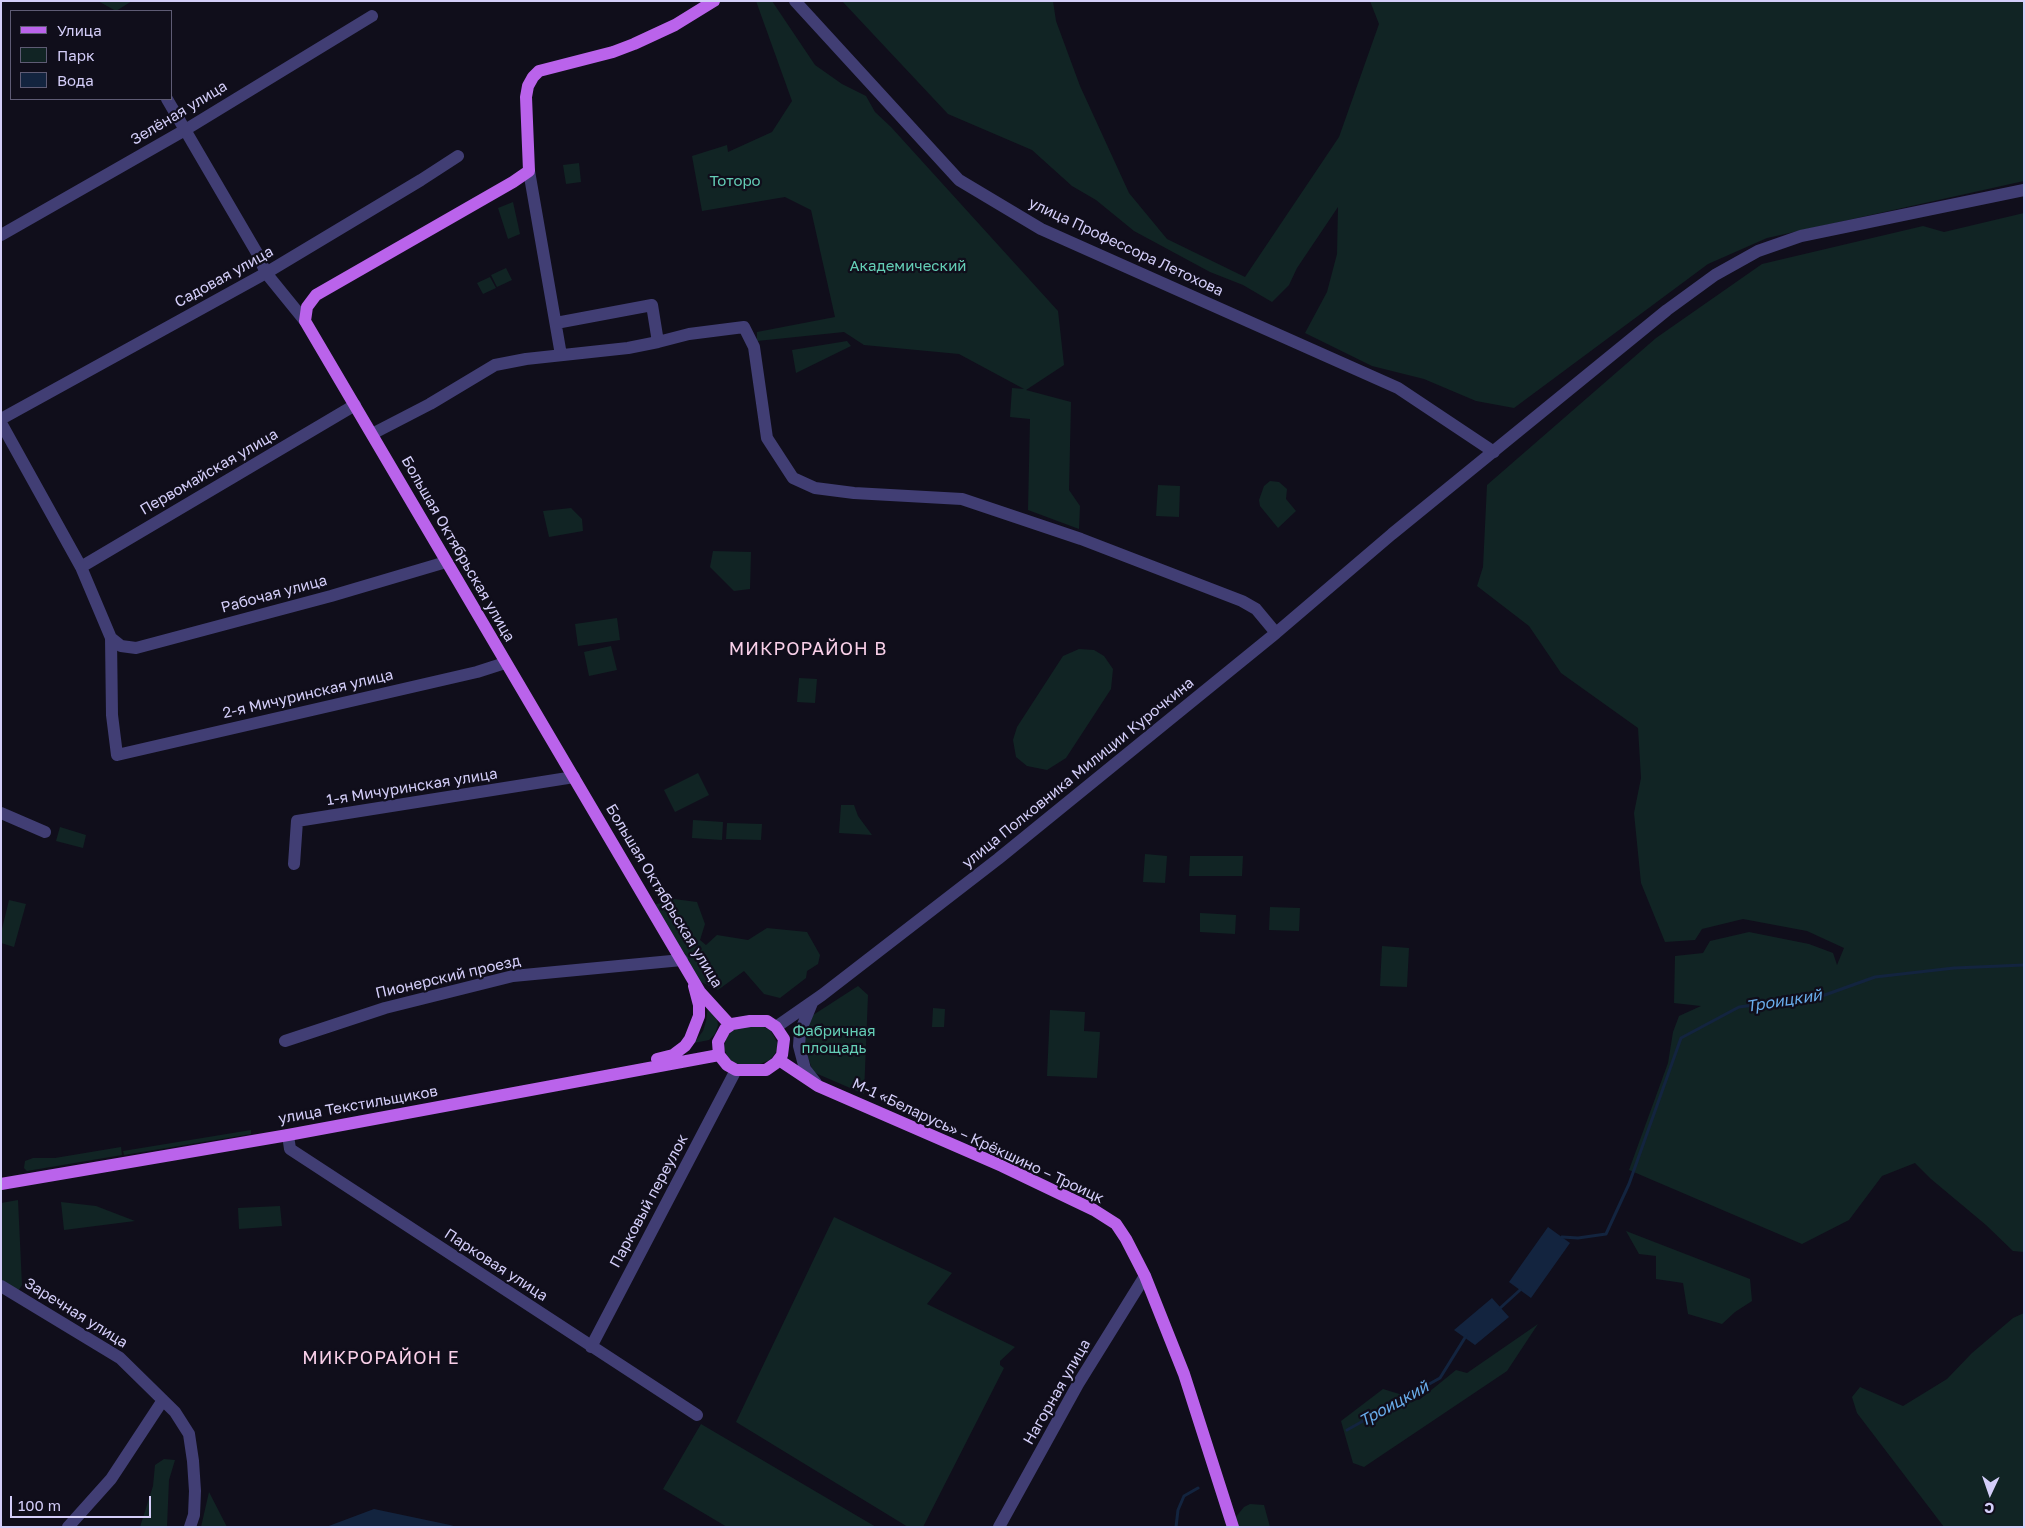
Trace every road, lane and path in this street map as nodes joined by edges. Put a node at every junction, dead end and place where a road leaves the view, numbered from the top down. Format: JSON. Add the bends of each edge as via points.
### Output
{"nodes":[{"id":1,"x":714,"y":1,"type":"edge"},
{"id":2,"x":795,"y":1,"type":"edge"},
{"id":3,"x":372,"y":16,"type":"dead end"},
{"id":4,"x":168,"y":100,"type":"edge"},
{"id":5,"x":185,"y":130,"type":"junction"},
{"id":6,"x":458,"y":156,"type":"dead end"},
{"id":7,"x":529,"y":171,"type":"junction"},
{"id":8,"x":2024,"y":190,"type":"edge"},
{"id":9,"x":1,"y":235,"type":"edge"},
{"id":10,"x":266,"y":273,"type":"junction"},
{"id":11,"x":305,"y":321,"type":"junction"},
{"id":12,"x":556,"y":323,"type":"junction"},
{"id":13,"x":658,"y":342,"type":"junction"},
{"id":14,"x":561,"y":355,"type":"junction"},
{"id":15,"x":355,"y":406,"type":"junction"},
{"id":16,"x":1,"y":421,"type":"edge"},
{"id":17,"x":372,"y":434,"type":"junction"},
{"id":18,"x":1494,"y":452,"type":"junction"},
{"id":19,"x":446,"y":562,"type":"junction"},
{"id":20,"x":80,"y":567,"type":"junction"},
{"id":21,"x":1276,"y":633,"type":"junction"},
{"id":22,"x":111,"y":638,"type":"junction"},
{"id":23,"x":505,"y":663,"type":"junction"},
{"id":24,"x":574,"y":777,"type":"junction"},
{"id":25,"x":1,"y":813,"type":"edge"},
{"id":26,"x":45,"y":832,"type":"dead end"},
{"id":27,"x":294,"y":864,"type":"dead end"},
{"id":28,"x":682,"y":960,"type":"junction"},
{"id":29,"x":692,"y":979,"type":"junction"},
{"id":30,"x":812,"y":1003,"type":"junction"},
{"id":31,"x":730,"y":1025,"type":"junction"},
{"id":32,"x":776,"y":1027,"type":"junction"},
{"id":33,"x":285,"y":1041,"type":"dead end"},
{"id":34,"x":719,"y":1055,"type":"junction"},
{"id":35,"x":779,"y":1060,"type":"junction"},
{"id":36,"x":736,"y":1070,"type":"junction"},
{"id":37,"x":628,"y":1072,"type":"junction"},
{"id":38,"x":818,"y":1086,"type":"junction"},
{"id":39,"x":288,"y":1135,"type":"junction"},
{"id":40,"x":1,"y":1184,"type":"edge"},
{"id":41,"x":1145,"y":1276,"type":"junction"},
{"id":42,"x":1,"y":1286,"type":"edge"},
{"id":43,"x":591,"y":1347,"type":"junction"},
{"id":44,"x":163,"y":1400,"type":"junction"},
{"id":45,"x":697,"y":1415,"type":"dead end"},
{"id":46,"x":68,"y":1527,"type":"edge"},
{"id":47,"x":190,"y":1527,"type":"edge"},
{"id":48,"x":1000,"y":1527,"type":"edge"},
{"id":49,"x":1233,"y":1527,"type":"edge"}],
"edges":[{"from":1,"to":7,"type":"main road","via":[[675,25],[634,44],[551,67],[533,77],[526,97]]},
{"from":2,"to":18,"type":"street","name":"улица Профессора Летохова","via":[[959,180],[1041,229],[1398,388]]},
{"from":3,"to":5,"type":"street","name":"Зелёная улица"},
{"from":4,"to":5,"type":"street"},
{"from":5,"to":9,"type":"street","name":"Зелёная улица"},
{"from":5,"to":10,"type":"street","via":[[257,252]]},
{"from":6,"to":10,"type":"street","name":"Садовая улица"},
{"from":7,"to":11,"type":"main road","via":[[316,295],[306,307]]},
{"from":7,"to":12,"type":"street"},
{"from":8,"to":18,"type":"street","name":"улица Полковника Милиции Курочкина","via":[[1801,236],[1758,251],[1715,275],[1667,310]]},
{"from":10,"to":11,"type":"street"},
{"from":10,"to":16,"type":"street","name":"Садовая улица"},
{"from":11,"to":15,"type":"main road","name":"Большая Октябрьская улица"},
{"from":12,"to":13,"type":"street","via":[[652,306]]},
{"from":12,"to":14,"type":"street"},
{"from":13,"to":14,"type":"street"},
{"from":13,"to":21,"type":"street","via":[[689,334],[744,327],[754,347],[767,438],[792,478],[815,488],[854,493],[962,499],[1081,539],[1242,601],[1256,609]]},
{"from":14,"to":17,"type":"street","via":[[495,365]]},
{"from":15,"to":17,"type":"main road","name":"Большая Октябрьская улица"},
{"from":15,"to":20,"type":"street","name":"Первомайская улица"},
{"from":16,"to":20,"type":"street"},
{"from":17,"to":19,"type":"main road","name":"Большая Октябрьская улица"},
{"from":18,"to":21,"type":"street","name":"улица Полковника Милиции Курочкина"},
{"from":19,"to":22,"type":"street","name":"Рабочая улица","via":[[136,648],[121,646]]},
{"from":19,"to":23,"type":"main road","name":"Большая Октябрьская улица"},
{"from":20,"to":22,"type":"street"},
{"from":21,"to":30,"type":"street","name":"улица Полковника Милиции Курочкина","via":[[998,859]]},
{"from":22,"to":23,"type":"street","name":"2-я Мичуринская улица","via":[[112,715],[117,755]]},
{"from":23,"to":24,"type":"main road","name":"Большая Октябрьская улица"},
{"from":24,"to":27,"type":"street","name":"1-я Мичуринская улица","via":[[297,821]]},
{"from":24,"to":28,"type":"main road","name":"Большая Октябрьская улица"},
{"from":25,"to":26,"type":"street"},
{"from":28,"to":29,"type":"main road","name":"Большая Октябрьская улица"},
{"from":28,"to":33,"type":"street","name":"Пионерский проезд","via":[[512,976],[385,1008]]},
{"from":29,"to":31,"type":"main road","name":"Большая Октябрьская улица"},
{"from":29,"to":37,"type":"main road","via":[[699,1016],[690,1039],[673,1055],[636,1064]]},
{"from":30,"to":32,"type":"street","name":"улица Полковника Милиции Курочкина"},
{"from":30,"to":38,"type":"street","via":[[800,1032],[799,1046],[805,1069]]},
{"from":31,"to":32,"type":"main road","via":[[761,1020]]},
{"from":31,"to":34,"type":"main road","via":[[718,1042]]},
{"from":32,"to":35,"type":"main road","via":[[784,1039]]},
{"from":34,"to":36,"type":"main road","via":[[727,1066]]},
{"from":34,"to":37,"type":"main road","name":"улица Текстильщиков"},
{"from":35,"to":36,"type":"main road","via":[[766,1070]]},
{"from":35,"to":38,"type":"main road","name":"М-1 «Беларусь» – Крёкшино – Троицк"},
{"from":36,"to":43,"type":"street","name":"Парковый переулок"},
{"from":37,"to":39,"type":"main road","name":"улица Текстильщиков"},
{"from":38,"to":41,"type":"main road","name":"М-1 «Беларусь» – Крёкшино – Троицк","via":[[1099,1213],[1116,1224]]},
{"from":39,"to":40,"type":"main road","name":"улица Текстильщиков"},
{"from":39,"to":43,"type":"street","name":"Парковая улица","via":[[290,1149]]},
{"from":41,"to":48,"type":"street","name":"Нагорная улица","via":[[1078,1384]]},
{"from":41,"to":49,"type":"main road","name":"М-1 «Беларусь» – Крёкшино – Троицк","via":[[1184,1374]]},
{"from":42,"to":44,"type":"street","name":"Заречная улица","via":[[120,1358]]},
{"from":43,"to":45,"type":"street","name":"Парковая улица"},
{"from":44,"to":46,"type":"street","via":[[111,1479]]},
{"from":44,"to":47,"type":"street","name":"Заречная улица","via":[[189,1434],[195,1491]]}]}
